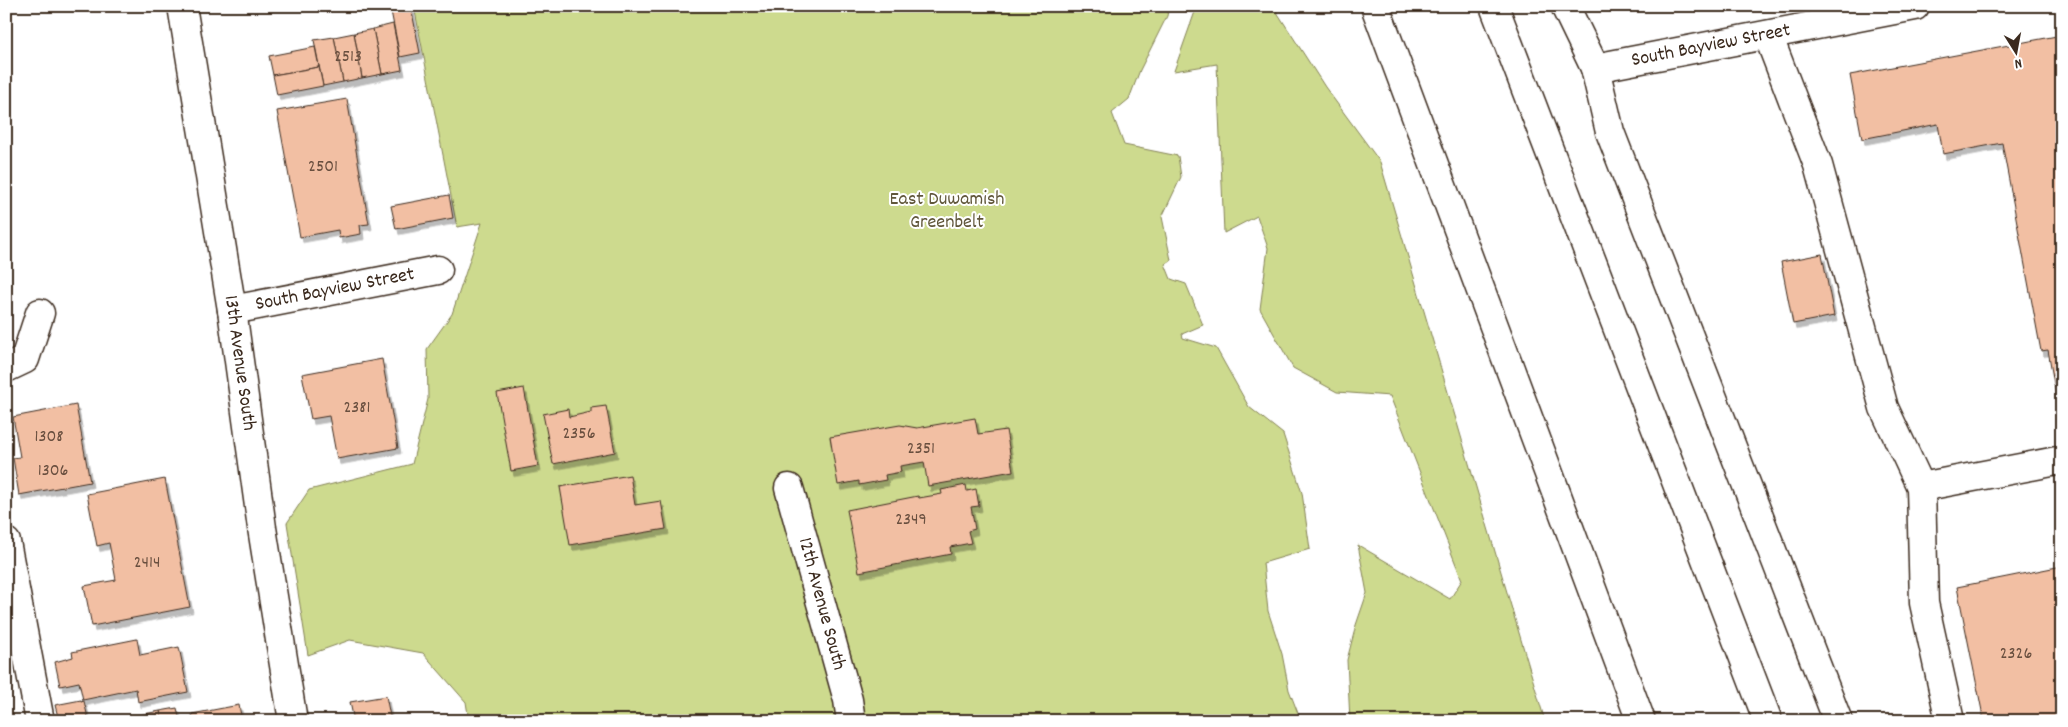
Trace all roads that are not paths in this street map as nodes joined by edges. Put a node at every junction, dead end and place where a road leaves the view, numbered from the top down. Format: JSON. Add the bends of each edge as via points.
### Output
{"nodes":[{"id":1,"x":182,"y":6,"type":"edge"},
{"id":2,"x":1375,"y":6,"type":"edge"},
{"id":3,"x":1494,"y":6,"type":"edge"},
{"id":4,"x":1565,"y":6,"type":"edge"},
{"id":5,"x":1915,"y":6,"type":"edge"},
{"id":6,"x":1768,"y":34,"type":"junction"},
{"id":7,"x":1595,"y":68,"type":"junction"},
{"id":8,"x":438,"y":270,"type":"dead end"},
{"id":9,"x":232,"y":310,"type":"junction"},
{"id":10,"x":40,"y":314,"type":"dead end"},
{"id":11,"x":16,"y":364,"type":"edge"},
{"id":12,"x":2062,"y":460,"type":"edge"},
{"id":13,"x":1921,"y":487,"type":"junction"},
{"id":14,"x":790,"y":488,"type":"dead end"},
{"id":15,"x":6,"y":542,"type":"edge"},
{"id":16,"x":40,"y":721,"type":"edge"},
{"id":17,"x":293,"y":721,"type":"edge"},
{"id":18,"x":851,"y":721,"type":"edge"},
{"id":19,"x":1641,"y":721,"type":"edge"},
{"id":20,"x":1768,"y":721,"type":"edge"},
{"id":21,"x":1838,"y":721,"type":"edge"},
{"id":22,"x":1950,"y":721,"type":"edge"}],
"edges":[{"from":1,"to":9,"type":"main road","name":"13th Avenue South"},
{"from":2,"to":19,"type":"main road"},
{"from":3,"to":20,"type":"main road"},
{"from":4,"to":7,"type":"main road"},
{"from":5,"to":6,"type":"main road","name":"South Bayview Street"},
{"from":6,"to":7,"type":"main road","name":"South Bayview Street"},
{"from":6,"to":13,"type":"main road","via":[[1818,165],[1884,408]]},
{"from":7,"to":21,"type":"main road","via":[[1610,132]]},
{"from":8,"to":9,"type":"main road","name":"South Bayview Street"},
{"from":9,"to":17,"type":"main road","name":"13th Avenue South"},
{"from":10,"to":11,"type":"main road"},
{"from":12,"to":13,"type":"main road"},
{"from":13,"to":22,"type":"main road","via":[[1924,603]]},
{"from":14,"to":18,"type":"main road","name":"12th Avenue South"},
{"from":15,"to":16,"type":"main road"}]}
